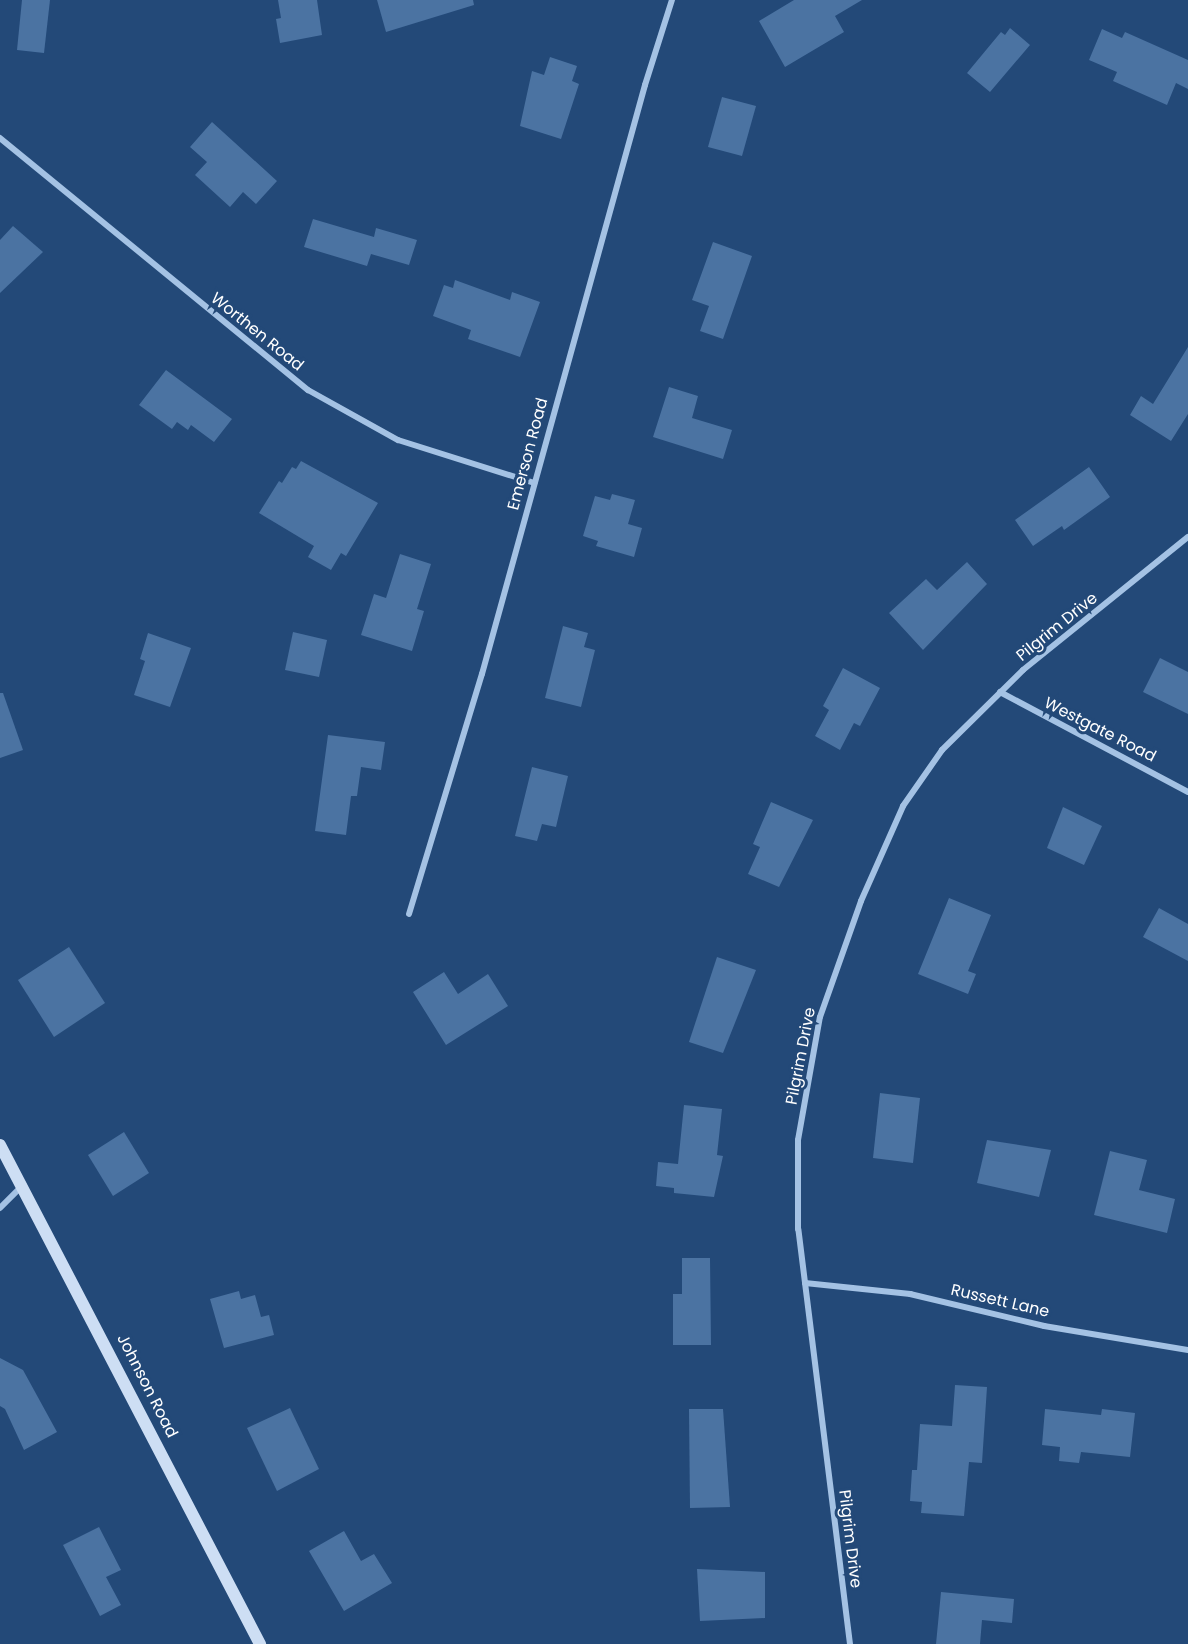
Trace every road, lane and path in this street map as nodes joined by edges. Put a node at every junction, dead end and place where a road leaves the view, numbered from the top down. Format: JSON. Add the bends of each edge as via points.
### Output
{"nodes":[{"id":1,"x":672,"y":0,"type":"edge"},
{"id":2,"x":0,"y":138,"type":"edge"},
{"id":3,"x":534,"y":483,"type":"junction"},
{"id":4,"x":1188,"y":537,"type":"edge"},
{"id":5,"x":1000,"y":692,"type":"junction"},
{"id":6,"x":1188,"y":792,"type":"edge"},
{"id":7,"x":409,"y":914,"type":"dead end"},
{"id":8,"x":0,"y":1145,"type":"edge"},
{"id":9,"x":23,"y":1184,"type":"junction"},
{"id":10,"x":0,"y":1208,"type":"edge"},
{"id":11,"x":805,"y":1283,"type":"junction"},
{"id":12,"x":1188,"y":1350,"type":"edge"},
{"id":13,"x":260,"y":1644,"type":"edge"},
{"id":14,"x":850,"y":1644,"type":"edge"}],
"edges":[{"from":1,"to":3,"type":"street","name":"Emerson Road"},
{"from":2,"to":3,"type":"street","name":"Worthen Road","via":[[308,390],[398,440]]},
{"from":3,"to":7,"type":"street","name":"Emerson Road","via":[[479,686]]},
{"from":4,"to":5,"type":"street","name":"Pilgrim Drive"},
{"from":5,"to":6,"type":"street","name":"Westgate Road"},
{"from":5,"to":11,"type":"street","name":"Pilgrim Drive","via":[[942,750],[903,806],[861,901],[820,1017],[798,1140],[798,1228]]},
{"from":8,"to":9,"type":"street","name":"Johnson Road"},
{"from":9,"to":10,"type":"street"},
{"from":9,"to":13,"type":"street","name":"Johnson Road"},
{"from":11,"to":12,"type":"street","name":"Russett Lane","via":[[910,1294],[1044,1326]]},
{"from":11,"to":14,"type":"street","name":"Pilgrim Drive"}]}
